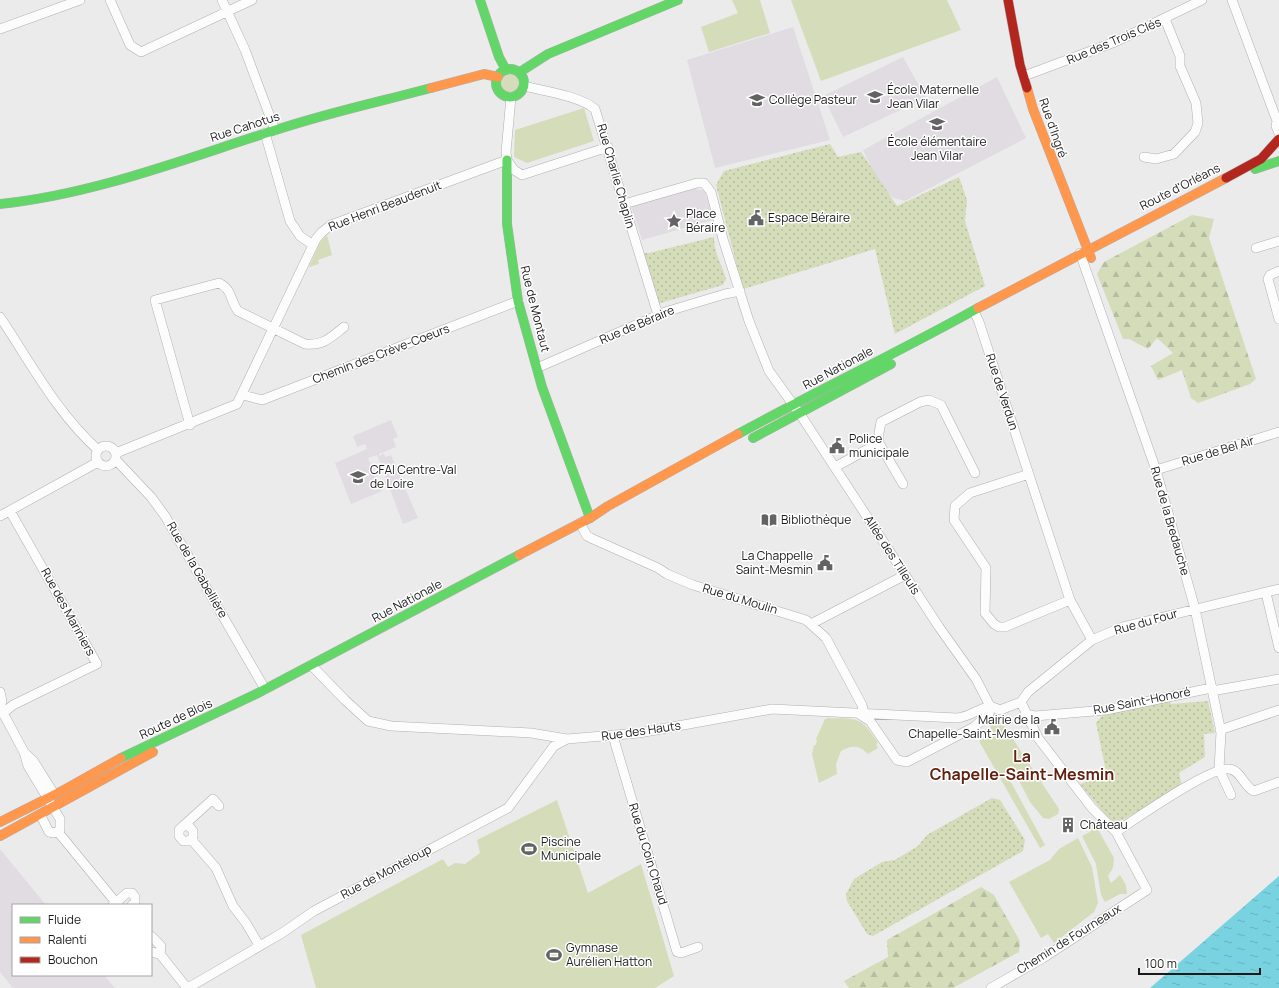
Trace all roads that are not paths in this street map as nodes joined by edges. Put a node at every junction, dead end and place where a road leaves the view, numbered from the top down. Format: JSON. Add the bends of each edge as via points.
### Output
{"nodes":[{"id":1,"x":80,"y":0,"type":"edge"},
{"id":2,"x":110,"y":0,"type":"edge"},
{"id":3,"x":222,"y":0,"type":"edge"},
{"id":4,"x":252,"y":0,"type":"edge"},
{"id":5,"x":480,"y":0,"type":"edge"},
{"id":6,"x":678,"y":0,"type":"edge"},
{"id":7,"x":1008,"y":0,"type":"edge"},
{"id":8,"x":1202,"y":0,"type":"edge"},
{"id":9,"x":1232,"y":0,"type":"edge"},
{"id":10,"x":227,"y":12,"type":"junction"},
{"id":11,"x":1165,"y":20,"type":"junction"},
{"id":12,"x":0,"y":29,"type":"edge"},
{"id":13,"x":506,"y":70,"type":"junction"},
{"id":14,"x":520,"y":72,"type":"junction"},
{"id":15,"x":1024,"y":76,"type":"junction"},
{"id":16,"x":498,"y":77,"type":"junction"},
{"id":17,"x":524,"y":86,"type":"junction"},
{"id":18,"x":511,"y":97,"type":"junction"},
{"id":19,"x":1278,"y":122,"type":"edge"},
{"id":20,"x":274,"y":130,"type":"junction"},
{"id":21,"x":265,"y":133,"type":"junction"},
{"id":22,"x":1279,"y":138,"type":"edge"},
{"id":23,"x":608,"y":147,"type":"junction"},
{"id":24,"x":1279,"y":154,"type":"edge"},
{"id":25,"x":1144,"y":157,"type":"dead end"},
{"id":26,"x":507,"y":160,"type":"junction"},
{"id":27,"x":1279,"y":161,"type":"edge"},
{"id":28,"x":0,"y":204,"type":"edge"},
{"id":29,"x":624,"y":204,"type":"junction"},
{"id":30,"x":1279,"y":241,"type":"edge"},
{"id":31,"x":313,"y":245,"type":"junction"},
{"id":32,"x":1256,"y":248,"type":"dead end"},
{"id":33,"x":1085,"y":255,"type":"junction"},
{"id":34,"x":1279,"y":271,"type":"edge"},
{"id":35,"x":740,"y":291,"type":"junction"},
{"id":36,"x":518,"y":301,"type":"junction"},
{"id":37,"x":976,"y":314,"type":"junction"},
{"id":38,"x":658,"y":315,"type":"junction"},
{"id":39,"x":0,"y":317,"type":"edge"},
{"id":40,"x":1279,"y":319,"type":"edge"},
{"id":41,"x":344,"y":327,"type":"dead end"},
{"id":42,"x":273,"y":328,"type":"junction"},
{"id":43,"x":537,"y":368,"type":"junction"},
{"id":44,"x":243,"y":395,"type":"junction"},
{"id":45,"x":793,"y":404,"type":"junction"},
{"id":46,"x":800,"y":414,"type":"junction"},
{"id":47,"x":190,"y":425,"type":"junction"},
{"id":48,"x":1279,"y":432,"type":"edge"},
{"id":49,"x":879,"y":444,"type":"junction"},
{"id":50,"x":98,"y":450,"type":"junction"},
{"id":51,"x":116,"y":457,"type":"junction"},
{"id":52,"x":98,"y":462,"type":"junction"},
{"id":53,"x":835,"y":467,"type":"junction"},
{"id":54,"x":1156,"y":470,"type":"junction"},
{"id":55,"x":976,"y":473,"type":"dead end"},
{"id":56,"x":1029,"y":474,"type":"junction"},
{"id":57,"x":903,"y":484,"type":"dead end"},
{"id":58,"x":10,"y":511,"type":"junction"},
{"id":59,"x":602,"y":511,"type":"junction"},
{"id":60,"x":0,"y":516,"type":"edge"},
{"id":61,"x":590,"y":518,"type":"junction"},
{"id":62,"x":580,"y":523,"type":"junction"},
{"id":63,"x":905,"y":575,"type":"junction"},
{"id":64,"x":1279,"y":589,"type":"edge"},
{"id":65,"x":1266,"y":593,"type":"junction"},
{"id":66,"x":1070,"y":600,"type":"junction"},
{"id":67,"x":1195,"y":609,"type":"junction"},
{"id":68,"x":811,"y":624,"type":"junction"},
{"id":69,"x":1092,"y":640,"type":"junction"},
{"id":70,"x":1279,"y":648,"type":"edge"},
{"id":71,"x":311,"y":665,"type":"junction"},
{"id":72,"x":1279,"y":679,"type":"edge"},
{"id":73,"x":265,"y":689,"type":"junction"},
{"id":74,"x":1211,"y":689,"type":"junction"},
{"id":75,"x":0,"y":692,"type":"edge"},
{"id":76,"x":1021,"y":702,"type":"junction"},
{"id":77,"x":990,"y":706,"type":"junction"},
{"id":78,"x":1,"y":710,"type":"edge"},
{"id":79,"x":1279,"y":710,"type":"edge"},
{"id":80,"x":222,"y":711,"type":"junction"},
{"id":81,"x":861,"y":714,"type":"junction"},
{"id":82,"x":1025,"y":714,"type":"junction"},
{"id":83,"x":883,"y":715,"type":"junction"},
{"id":84,"x":1220,"y":730,"type":"junction"},
{"id":85,"x":878,"y":731,"type":"junction"},
{"id":86,"x":613,"y":736,"type":"junction"},
{"id":87,"x":567,"y":739,"type":"junction"},
{"id":88,"x":1219,"y":769,"type":"junction"},
{"id":89,"x":1275,"y":784,"type":"edge"},
{"id":90,"x":1232,"y":795,"type":"dead end"},
{"id":91,"x":50,"y":796,"type":"junction"},
{"id":92,"x":219,"y":806,"type":"dead end"},
{"id":93,"x":52,"y":808,"type":"junction"},
{"id":94,"x":40,"y":814,"type":"junction"},
{"id":95,"x":0,"y":822,"type":"edge"},
{"id":96,"x":58,"y":832,"type":"junction"},
{"id":97,"x":1116,"y":832,"type":"junction"},
{"id":98,"x":0,"y":836,"type":"edge"},
{"id":99,"x":115,"y":904,"type":"edge"},
{"id":100,"x":133,"y":904,"type":"edge"},
{"id":101,"x":152,"y":937,"type":"edge"},
{"id":102,"x":259,"y":945,"type":"junction"},
{"id":103,"x":698,"y":947,"type":"dead end"},
{"id":104,"x":155,"y":953,"type":"edge"},
{"id":105,"x":187,"y":988,"type":"edge"},
{"id":106,"x":990,"y":988,"type":"edge"}],
"edges":[{"from":1,"to":12,"type":"street"},
{"from":2,"to":10,"type":"street","via":[[130,45],[141,52]]},
{"from":3,"to":10,"type":"street"},
{"from":4,"to":10,"type":"street"},
{"from":5,"to":13,"type":"main road","via":[[498,57]]},
{"from":6,"to":14,"type":"main road","via":[[548,54]]},
{"from":7,"to":15,"type":"main road","name":"Rue d'Ingré"},
{"from":8,"to":11,"type":"street","name":"Rue des Trois Clés"},
{"from":9,"to":19,"type":"street"},
{"from":10,"to":20,"type":"street","via":[[245,50]]},
{"from":11,"to":15,"type":"street","name":"Rue des Trois Clés"},
{"from":11,"to":25,"type":"street","via":[[1180,56],[1180,66],[1196,103],[1198,123],[1195,132],[1174,154],[1156,159]]},
{"from":13,"to":14,"type":"main road"},
{"from":13,"to":16,"type":"main road"},
{"from":14,"to":17,"type":"main road","via":[[524,78]]},
{"from":15,"to":33,"type":"main road","name":"Rue d'Ingré","via":[[1041,134]]},
{"from":16,"to":18,"type":"main road","via":[[498,89]]},
{"from":16,"to":20,"type":"main road","name":"Rue Cahotus","via":[[484,74]]},
{"from":17,"to":18,"type":"main road","via":[[520,93]]},
{"from":17,"to":23,"type":"street","name":"Rue Charlie Chaplin","via":[[591,105],[597,113]]},
{"from":18,"to":26,"type":"street","name":"Rue de Montaut"},
{"from":19,"to":22,"type":"street"},
{"from":20,"to":21,"type":"main road","name":"Rue Cahotus"},
{"from":21,"to":28,"type":"main road","name":"Rue Cahotus","via":[[121,180],[38,200]]},
{"from":21,"to":31,"type":"street","via":[[290,221],[300,236]]},
{"from":22,"to":24,"type":"main road"},
{"from":22,"to":33,"type":"main road","name":"Route d'Orléans","via":[[1261,159]]},
{"from":23,"to":26,"type":"street","via":[[522,175],[514,170]]},
{"from":23,"to":29,"type":"street","name":"Rue Charlie Chaplin"},
{"from":26,"to":31,"type":"street","name":"Rue Henri Beaudenuit","via":[[331,225],[322,232]]},
{"from":26,"to":36,"type":"main road","name":"Rue de Montaut","via":[[507,224]]},
{"from":27,"to":33,"type":"main road","name":"Route d'Orléans","via":[[1262,165]]},
{"from":29,"to":35,"type":"street","via":[[691,184],[704,184],[711,192]]},
{"from":29,"to":38,"type":"street","name":"Rue Charlie Chaplin"},
{"from":30,"to":32,"type":"street"},
{"from":31,"to":42,"type":"street","name":"Rue Henri Beaudenuit"},
{"from":33,"to":37,"type":"main road","name":"Rue Nationale"},
{"from":33,"to":54,"type":"street","name":"Rue de la Bredauche"},
{"from":34,"to":40,"type":"street","via":[[1270,275],[1268,279]]},
{"from":35,"to":38,"type":"street","name":"Rue de Béraire"},
{"from":35,"to":45,"type":"street","via":[[769,371]]},
{"from":36,"to":43,"type":"main road","name":"Rue de Montaut"},
{"from":36,"to":44,"type":"street","name":"Chemin des Crève-Coeurs","via":[[262,400]]},
{"from":37,"to":45,"type":"main road","name":"Rue Nationale","via":[[869,364],[842,381]]},
{"from":37,"to":46,"type":"main road","name":"Rue Nationale"},
{"from":37,"to":56,"type":"street","name":"Rue de Verdun"},
{"from":38,"to":43,"type":"street","name":"Rue de Béraire"},
{"from":39,"to":50,"type":"street","via":[[59,408],[79,433]]},
{"from":41,"to":42,"type":"street","via":[[328,340],[315,345],[305,344]]},
{"from":42,"to":44,"type":"street","name":"Rue Henri Beaudenuit"},
{"from":42,"to":47,"type":"street","via":[[238,310],[230,293],[219,283],[155,300]]},
{"from":43,"to":61,"type":"main road","name":"Rue de Montaut"},
{"from":44,"to":47,"type":"street","via":[[231,408]]},
{"from":45,"to":46,"type":"street","name":"Allée des Tilleuls"},
{"from":45,"to":59,"type":"main road","name":"Rue Nationale"},
{"from":46,"to":53,"type":"street","name":"Allée des Tilleuls"},
{"from":46,"to":59,"type":"main road","name":"Rue Nationale"},
{"from":47,"to":51,"type":"street"},
{"from":48,"to":54,"type":"street","name":"Rue de Bel Air"},
{"from":49,"to":53,"type":"street"},
{"from":49,"to":55,"type":"street","via":[[882,422],[920,402],[929,400],[941,405]]},
{"from":49,"to":57,"type":"street"},
{"from":50,"to":51,"type":"street","via":[[108,446],[115,450]]},
{"from":50,"to":52,"type":"street"},
{"from":51,"to":52,"type":"street","via":[[109,466]]},
{"from":51,"to":73,"type":"street","name":"Rue de la Gabellière","via":[[165,516]]},
{"from":52,"to":58,"type":"street"},
{"from":53,"to":63,"type":"street","name":"Allée des Tilleuls"},
{"from":54,"to":67,"type":"street","name":"Rue de la Bredauche"},
{"from":56,"to":66,"type":"street","name":"Rue de Verdun"},
{"from":56,"to":66,"type":"street","via":[[970,493],[955,506],[954,520],[986,568],[984,610],[994,624],[1005,627]]},
{"from":58,"to":60,"type":"street"},
{"from":58,"to":78,"type":"street","name":"Rue des Mariniers","via":[[97,664]]},
{"from":59,"to":61,"type":"main road","name":"Rue Nationale"},
{"from":61,"to":62,"type":"main road","name":"Rue Nationale"},
{"from":62,"to":68,"type":"street","name":"Rue du Moulin","via":[[587,536],[667,574],[693,585],[806,620]]},
{"from":62,"to":71,"type":"main road","name":"Rue Nationale"},
{"from":63,"to":68,"type":"street"},
{"from":63,"to":77,"type":"street","name":"Allée des Tilleuls","via":[[976,679]]},
{"from":64,"to":65,"type":"street","name":"Rue du Four"},
{"from":65,"to":67,"type":"street","name":"Rue du Four"},
{"from":65,"to":70,"type":"street"},
{"from":66,"to":69,"type":"street","name":"Rue de Verdun"},
{"from":67,"to":69,"type":"street","name":"Rue du Four","via":[[1122,627]]},
{"from":67,"to":74,"type":"street","name":"Rue de la Bredauche"},
{"from":68,"to":81,"type":"street","name":"Rue du Moulin","via":[[826,638],[862,705]]},
{"from":69,"to":76,"type":"street","name":"Rue du Four","via":[[1040,682]]},
{"from":71,"to":73,"type":"main road","name":"Rue Nationale"},
{"from":71,"to":87,"type":"street","name":"Rue des Hauts","via":[[368,721],[391,726],[531,733]]},
{"from":72,"to":74,"type":"street","name":"Rue Saint-Honoré"},
{"from":73,"to":80,"type":"main road","name":"Rue Nationale"},
{"from":74,"to":82,"type":"street","name":"Rue Saint-Honoré","via":[[1169,695],[1106,710],[1035,716]]},
{"from":74,"to":84,"type":"street","name":"Rue de la Bredauche"},
{"from":75,"to":78,"type":"street"},
{"from":76,"to":77,"type":"street","name":"Rue du Four","via":[[1000,710]]},
{"from":76,"to":82,"type":"street"},
{"from":77,"to":83,"type":"street","name":"Rue des Hauts","via":[[963,717]]},
{"from":77,"to":85,"type":"street","via":[[985,718],[974,727],[907,762],[897,760]]},
{"from":78,"to":91,"type":"street","via":[[24,752],[34,762]]},
{"from":79,"to":84,"type":"street"},
{"from":80,"to":91,"type":"main road","name":"Route de Blois","via":[[115,761]]},
{"from":80,"to":93,"type":"main road","name":"Route de Blois","via":[[120,772]]},
{"from":81,"to":83,"type":"street","name":"Rue des Hauts"},
{"from":81,"to":85,"type":"street"},
{"from":81,"to":86,"type":"street","name":"Rue des Hauts","via":[[772,709],[639,734]]},
{"from":82,"to":97,"type":"street","via":[[1038,738],[1092,808]]},
{"from":83,"to":85,"type":"street","via":[[878,721]]},
{"from":84,"to":88,"type":"street","name":"Rue de la Bredauche"},
{"from":86,"to":87,"type":"street","name":"Rue des Hauts"},
{"from":86,"to":103,"type":"street","name":"Rue du Coin Chaud","via":[[678,952]]},
{"from":87,"to":102,"type":"street","name":"Rue de Monteloup","via":[[554,746],[508,808],[373,878]]},
{"from":88,"to":89,"type":"street","via":[[1233,770],[1250,789]]},
{"from":88,"to":90,"type":"street","name":"Rue de la Bredauche"},
{"from":88,"to":97,"type":"street","via":[[1163,800]]},
{"from":91,"to":93,"type":"street"},
{"from":91,"to":95,"type":"main road","name":"Route de Blois"},
{"from":92,"to":102,"type":"street","via":[[213,799],[183,826],[189,826],[193,831],[191,839],[216,868],[233,906]]},
{"from":93,"to":94,"type":"main road","name":"Route de Blois"},
{"from":93,"to":96,"type":"street","via":[[61,824]]},
{"from":94,"to":96,"type":"street","via":[[46,830]]},
{"from":94,"to":98,"type":"main road","name":"Route de Blois"},
{"from":96,"to":99,"type":"street"},
{"from":97,"to":106,"type":"street","name":"Chemin de Fourneaux","via":[[1147,890],[1042,958]]},
{"from":99,"to":100,"type":"street","via":[[127,893],[132,893],[136,897]]},
{"from":101,"to":104,"type":"street","via":[[161,946]]},
{"from":102,"to":105,"type":"street","name":"Rue de Monteloup"},
{"from":104,"to":105,"type":"street"}]}
